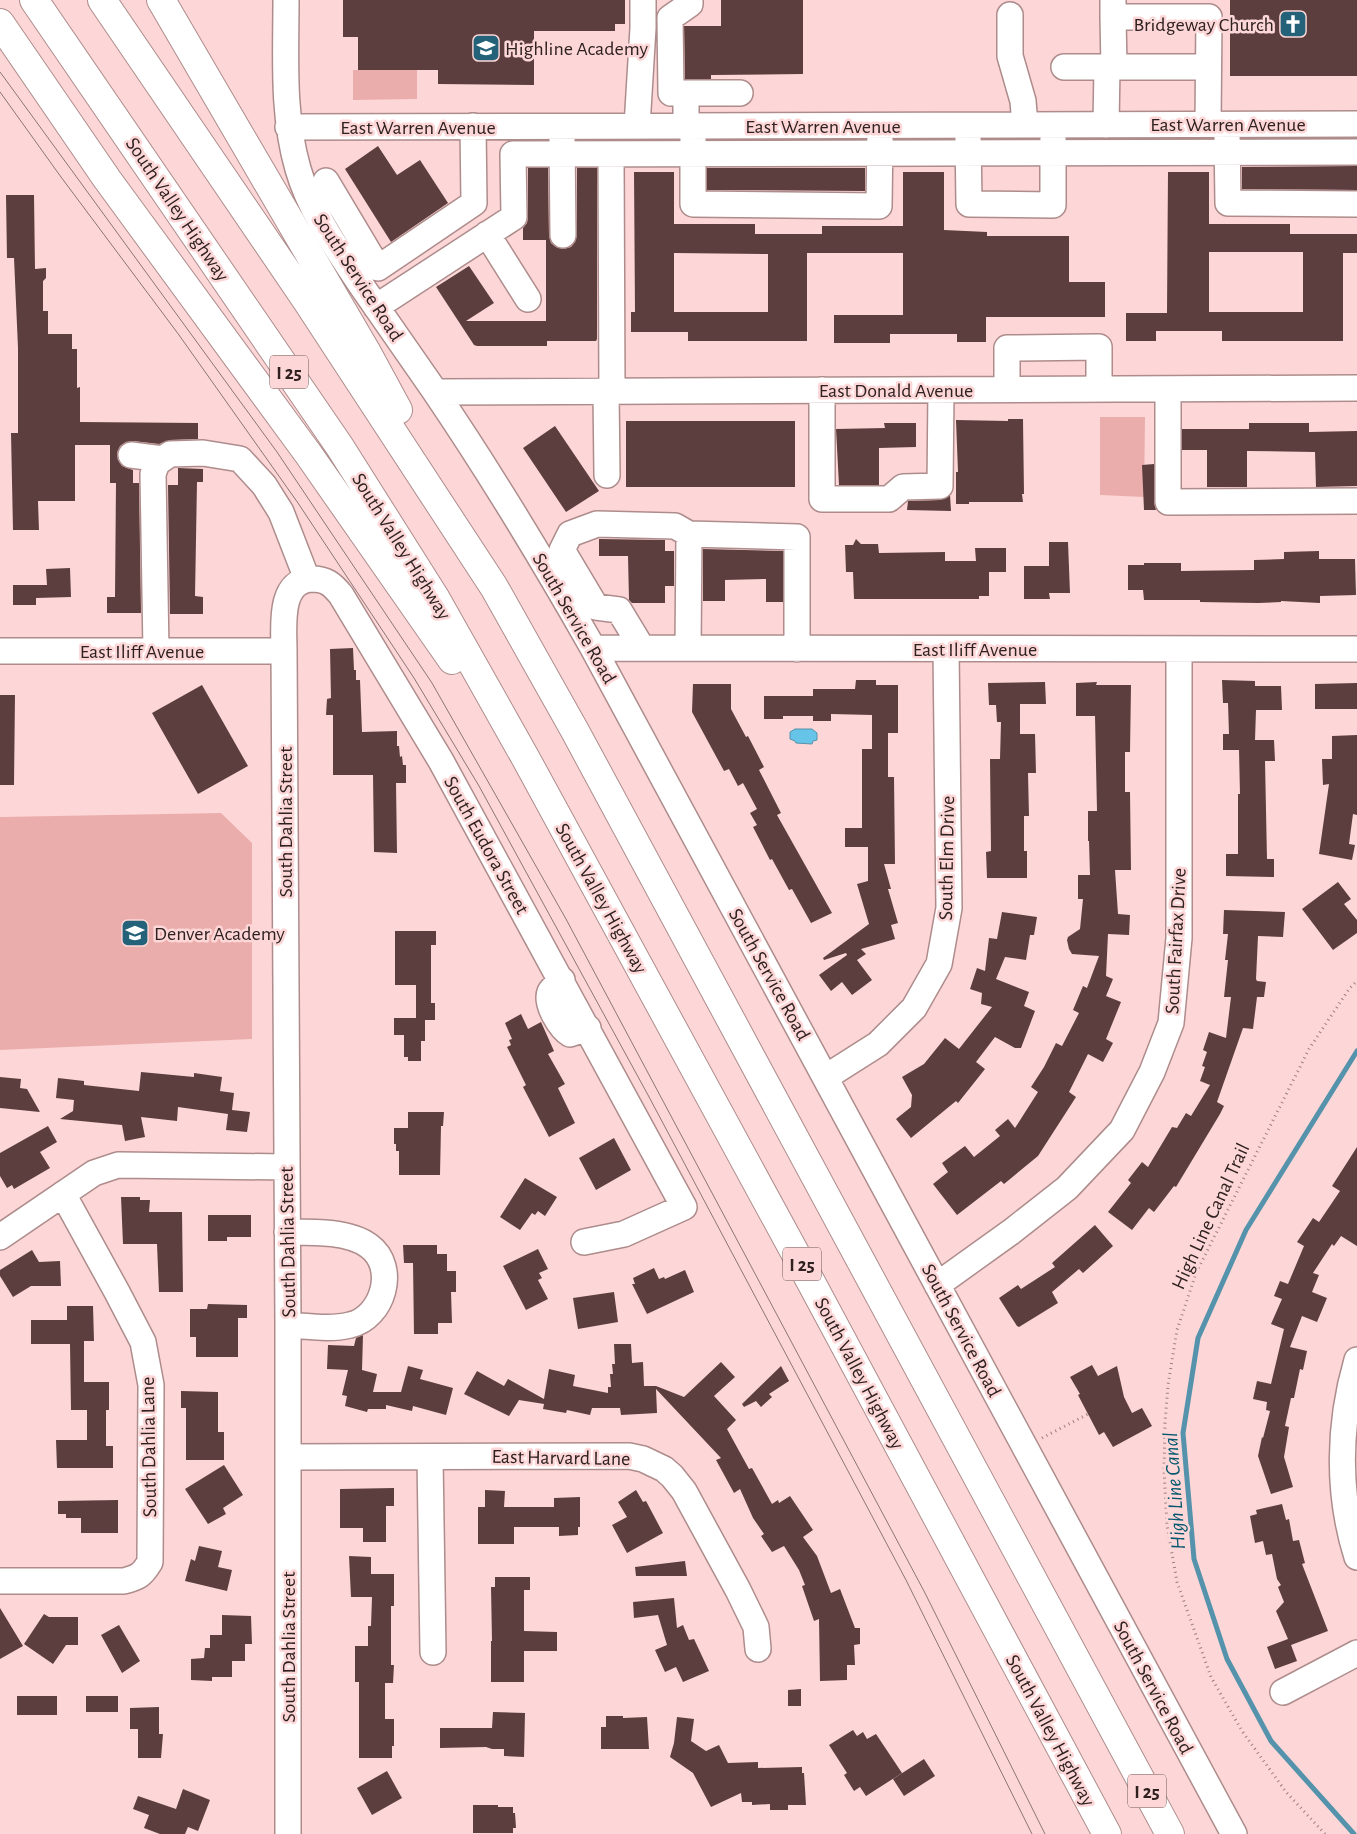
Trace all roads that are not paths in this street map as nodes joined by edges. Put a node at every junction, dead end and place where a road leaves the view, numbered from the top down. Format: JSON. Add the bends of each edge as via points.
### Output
{"nodes":[{"id":1,"x":34,"y":0,"type":"edge"},
{"id":2,"x":102,"y":0,"type":"edge"},
{"id":3,"x":161,"y":0,"type":"edge"},
{"id":4,"x":286,"y":0,"type":"edge"},
{"id":5,"x":643,"y":0,"type":"edge"},
{"id":6,"x":690,"y":0,"type":"edge"},
{"id":7,"x":1113,"y":8,"type":"edge"},
{"id":8,"x":1010,"y":15,"type":"dead end"},
{"id":9,"x":0,"y":23,"type":"edge"},
{"id":10,"x":1064,"y":67,"type":"dead end"},
{"id":11,"x":1110,"y":67,"type":"junction"},
{"id":12,"x":1208,"y":67,"type":"junction"},
{"id":13,"x":686,"y":93,"type":"junction"},
{"id":14,"x":740,"y":93,"type":"dead end"},
{"id":15,"x":1217,"y":124,"type":"junction"},
{"id":16,"x":1357,"y":124,"type":"edge"},
{"id":17,"x":968,"y":125,"type":"junction"},
{"id":18,"x":1025,"y":125,"type":"junction"},
{"id":19,"x":1052,"y":125,"type":"junction"},
{"id":20,"x":1106,"y":125,"type":"junction"},
{"id":21,"x":473,"y":126,"type":"junction"},
{"id":22,"x":516,"y":126,"type":"junction"},
{"id":23,"x":562,"y":126,"type":"junction"},
{"id":24,"x":628,"y":126,"type":"junction"},
{"id":25,"x":689,"y":126,"type":"junction"},
{"id":26,"x":880,"y":126,"type":"junction"},
{"id":27,"x":288,"y":127,"type":"junction"},
{"id":28,"x":1227,"y":152,"type":"junction"},
{"id":29,"x":1357,"y":152,"type":"edge"},
{"id":30,"x":880,"y":153,"type":"junction"},
{"id":31,"x":968,"y":153,"type":"junction"},
{"id":32,"x":1053,"y":153,"type":"junction"},
{"id":33,"x":516,"y":154,"type":"junction"},
{"id":34,"x":562,"y":154,"type":"junction"},
{"id":35,"x":615,"y":154,"type":"junction"},
{"id":36,"x":693,"y":154,"type":"junction"},
{"id":37,"x":1357,"y":204,"type":"edge"},
{"id":38,"x":487,"y":234,"type":"junction"},
{"id":39,"x":563,"y":235,"type":"dead end"},
{"id":40,"x":366,"y":271,"type":"junction"},
{"id":41,"x":528,"y":299,"type":"dead end"},
{"id":42,"x":376,"y":306,"type":"junction"},
{"id":43,"x":1357,"y":388,"type":"edge"},
{"id":44,"x":1100,"y":389,"type":"junction"},
{"id":45,"x":1168,"y":389,"type":"junction"},
{"id":46,"x":822,"y":390,"type":"junction"},
{"id":47,"x":941,"y":390,"type":"junction"},
{"id":48,"x":1007,"y":390,"type":"junction"},
{"id":49,"x":436,"y":392,"type":"junction"},
{"id":50,"x":609,"y":392,"type":"junction"},
{"id":51,"x":132,"y":455,"type":"dead end"},
{"id":52,"x":163,"y":459,"type":"junction"},
{"id":53,"x":607,"y":475,"type":"dead end"},
{"id":54,"x":1357,"y":501,"type":"edge"},
{"id":55,"x":689,"y":534,"type":"junction"},
{"id":56,"x":552,"y":555,"type":"junction"},
{"id":57,"x":307,"y":579,"type":"junction"},
{"id":58,"x":494,"y":587,"type":"junction"},
{"id":59,"x":593,"y":648,"type":"junction"},
{"id":60,"x":642,"y":648,"type":"junction"},
{"id":61,"x":688,"y":648,"type":"junction"},
{"id":62,"x":797,"y":648,"type":"junction"},
{"id":63,"x":946,"y":649,"type":"junction"},
{"id":64,"x":1179,"y":649,"type":"junction"},
{"id":65,"x":1357,"y":649,"type":"edge"},
{"id":66,"x":156,"y":650,"type":"junction"},
{"id":67,"x":284,"y":650,"type":"junction"},
{"id":68,"x":0,"y":651,"type":"edge"},
{"id":69,"x":524,"y":757,"type":"junction"},
{"id":70,"x":826,"y":1077,"type":"junction"},
{"id":71,"x":286,"y":1167,"type":"junction"},
{"id":72,"x":63,"y":1194,"type":"junction"},
{"id":73,"x":287,"y":1232,"type":"junction"},
{"id":74,"x":0,"y":1237,"type":"edge"},
{"id":75,"x":584,"y":1242,"type":"dead end"},
{"id":76,"x":938,"y":1285,"type":"junction"},
{"id":77,"x":288,"y":1325,"type":"junction"},
{"id":78,"x":1357,"y":1360,"type":"edge"},
{"id":79,"x":288,"y":1457,"type":"junction"},
{"id":80,"x":430,"y":1457,"type":"junction"},
{"id":81,"x":1357,"y":1558,"type":"edge"},
{"id":82,"x":0,"y":1581,"type":"edge"},
{"id":83,"x":758,"y":1649,"type":"dead end"},
{"id":84,"x":433,"y":1652,"type":"dead end"},
{"id":85,"x":1357,"y":1652,"type":"edge"},
{"id":86,"x":1283,"y":1692,"type":"dead end"},
{"id":87,"x":1124,"y":1748,"type":"junction"},
{"id":88,"x":1074,"y":1773,"type":"junction"},
{"id":89,"x":288,"y":1834,"type":"edge"},
{"id":90,"x":1100,"y":1834,"type":"edge"},
{"id":91,"x":1107,"y":1834,"type":"edge"},
{"id":92,"x":1170,"y":1834,"type":"edge"},
{"id":93,"x":1179,"y":1834,"type":"edge"},
{"id":94,"x":1234,"y":1834,"type":"edge"}],
"edges":[{"from":1,"to":69,"type":"highway","name":"South Valley Highway","number":"I 25","via":[[386,518],[436,599]]},
{"from":2,"to":58,"type":"highway","number":"I 25","via":[[307,301]]},
{"from":3,"to":58,"type":"highway","via":[[366,351]]},
{"from":4,"to":27,"type":"street"},
{"from":5,"to":24,"type":"street","via":[[643,28]]},
{"from":6,"to":13,"type":"street","via":[[690,4],[670,18],[670,92]]},
{"from":7,"to":11,"type":"street"},
{"from":7,"to":12,"type":"street","via":[[1209,17]]},
{"from":8,"to":18,"type":"street","via":[[1010,56],[1023,101]]},
{"from":9,"to":69,"type":"highway","via":[[107,179],[298,439]]},
{"from":10,"to":11,"type":"street"},
{"from":11,"to":12,"type":"street"},
{"from":11,"to":20,"type":"street"},
{"from":12,"to":15,"type":"street"},
{"from":13,"to":14,"type":"street"},
{"from":13,"to":25,"type":"street"},
{"from":15,"to":16,"type":"street","name":"East Warren Avenue"},
{"from":15,"to":20,"type":"street","name":"East Warren Avenue"},
{"from":15,"to":28,"type":"street"},
{"from":17,"to":18,"type":"street","name":"East Warren Avenue"},
{"from":17,"to":26,"type":"street","name":"East Warren Avenue"},
{"from":17,"to":31,"type":"street"},
{"from":18,"to":19,"type":"street","name":"East Warren Avenue"},
{"from":19,"to":20,"type":"street","name":"East Warren Avenue"},
{"from":19,"to":32,"type":"street"},
{"from":21,"to":22,"type":"street","name":"East Warren Avenue"},
{"from":21,"to":27,"type":"street","name":"East Warren Avenue"},
{"from":21,"to":40,"type":"street","via":[[474,203],[378,268]]},
{"from":22,"to":23,"type":"street","name":"East Warren Avenue"},
{"from":22,"to":33,"type":"street"},
{"from":23,"to":24,"type":"street","name":"East Warren Avenue"},
{"from":23,"to":34,"type":"street"},
{"from":24,"to":25,"type":"street","name":"East Warren Avenue"},
{"from":24,"to":35,"type":"street"},
{"from":25,"to":26,"type":"street","name":"East Warren Avenue"},
{"from":25,"to":36,"type":"street"},
{"from":26,"to":30,"type":"street"},
{"from":27,"to":40,"type":"street","name":"South Service Road","via":[[298,170],[324,194],[337,249]]},
{"from":28,"to":29,"type":"street"},
{"from":28,"to":32,"type":"street"},
{"from":28,"to":37,"type":"street","via":[[1228,203]]},
{"from":30,"to":31,"type":"street"},
{"from":30,"to":36,"type":"street"},
{"from":30,"to":36,"type":"street","via":[[879,206],[693,204]]},
{"from":31,"to":32,"type":"street"},
{"from":31,"to":32,"type":"street","via":[[969,204],[1053,205]]},
{"from":33,"to":34,"type":"street"},
{"from":33,"to":38,"type":"street","via":[[513,154],[514,217]]},
{"from":34,"to":35,"type":"street"},
{"from":34,"to":39,"type":"street"},
{"from":35,"to":36,"type":"street"},
{"from":35,"to":50,"type":"street"},
{"from":38,"to":41,"type":"street"},
{"from":38,"to":42,"type":"street"},
{"from":40,"to":42,"type":"street","name":"South Service Road"},
{"from":42,"to":49,"type":"street","name":"South Service Road"},
{"from":43,"to":45,"type":"street","name":"East Donald Avenue"},
{"from":44,"to":45,"type":"street","name":"East Donald Avenue"},
{"from":44,"to":48,"type":"street","name":"East Donald Avenue"},
{"from":44,"to":48,"type":"street","via":[[1099,347],[1090,347],[1007,348]]},
{"from":45,"to":54,"type":"street","via":[[1168,502]]},
{"from":46,"to":47,"type":"street","name":"East Donald Avenue"},
{"from":46,"to":47,"type":"street","via":[[822,499],[889,500],[903,487],[940,486]]},
{"from":46,"to":50,"type":"street","name":"East Donald Avenue"},
{"from":47,"to":48,"type":"street","name":"East Donald Avenue"},
{"from":49,"to":50,"type":"street","name":"East Donald Avenue"},
{"from":49,"to":56,"type":"street","name":"South Service Road"},
{"from":50,"to":53,"type":"street"},
{"from":51,"to":52,"type":"street"},
{"from":52,"to":57,"type":"street","via":[[170,454],[203,453],[240,459],[264,484],[282,512]]},
{"from":52,"to":66,"type":"street","via":[[157,463],[153,474]]},
{"from":55,"to":56,"type":"street","via":[[675,526],[597,524],[570,534]]},
{"from":55,"to":61,"type":"street"},
{"from":55,"to":62,"type":"street","via":[[797,536]]},
{"from":56,"to":59,"type":"street","name":"South Service Road"},
{"from":56,"to":60,"type":"street","via":[[596,607],[619,610]]},
{"from":57,"to":67,"type":"street","via":[[295,584],[288,594],[284,614]]},
{"from":57,"to":75,"type":"street","name":"South Eudora Street","via":[[320,579],[332,584],[341,594],[441,761],[684,1207],[624,1234]]},
{"from":58,"to":87,"type":"highway","number":"I 25","via":[[575,731]]},
{"from":59,"to":60,"type":"street","name":"East Iliff Avenue"},
{"from":59,"to":70,"type":"street","name":"South Service Road"},
{"from":60,"to":61,"type":"street","name":"East Iliff Avenue"},
{"from":61,"to":62,"type":"street","name":"East Iliff Avenue"},
{"from":62,"to":63,"type":"street","name":"East Iliff Avenue"},
{"from":63,"to":64,"type":"street","name":"East Iliff Avenue"},
{"from":63,"to":70,"type":"street","name":"South Elm Drive","via":[[949,908],[939,964],[914,1008],[878,1044]]},
{"from":64,"to":65,"type":"street","name":"East Iliff Avenue"},
{"from":64,"to":76,"type":"street","name":"South Fairfax Drive","via":[[1179,938],[1168,1032],[1152,1072],[1122,1130],[1067,1188]]},
{"from":66,"to":67,"type":"street","name":"East Iliff Avenue"},
{"from":66,"to":68,"type":"street","name":"East Iliff Avenue"},
{"from":67,"to":71,"type":"street","name":"South Dahlia Street"},
{"from":69,"to":88,"type":"highway","name":"South Valley Highway","number":"I 25"},
{"from":70,"to":76,"type":"street","name":"South Service Road"},
{"from":71,"to":72,"type":"street","via":[[118,1166],[94,1173]]},
{"from":71,"to":73,"type":"street","name":"South Dahlia Street"},
{"from":72,"to":74,"type":"street"},
{"from":72,"to":82,"type":"street","name":"South Dahlia Lane","via":[[143,1342],[151,1385],[150,1562],[138,1578],[124,1581]]},
{"from":73,"to":77,"type":"street","name":"South Dahlia Street"},
{"from":73,"to":77,"type":"street","via":[[327,1233],[352,1238],[369,1246],[380,1257],[384,1285],[379,1302],[368,1316],[351,1325]]},
{"from":76,"to":94,"type":"street","name":"South Service Road"},
{"from":77,"to":79,"type":"street","name":"South Dahlia Street"},
{"from":78,"to":81,"type":"street","via":[[1342,1461],[1347,1519]]},
{"from":79,"to":80,"type":"street","name":"East Harvard Lane"},
{"from":79,"to":89,"type":"street","name":"South Dahlia Street"},
{"from":80,"to":83,"type":"street","name":"East Harvard Lane","via":[[629,1456],[664,1469],[684,1491],[738,1590],[756,1627]]},
{"from":80,"to":84,"type":"street"},
{"from":85,"to":86,"type":"street"},
{"from":87,"to":92,"type":"highway","number":"I 25"},
{"from":87,"to":93,"type":"highway"},
{"from":88,"to":90,"type":"highway"},
{"from":88,"to":91,"type":"highway","name":"South Valley Highway","number":"I 25"}]}
